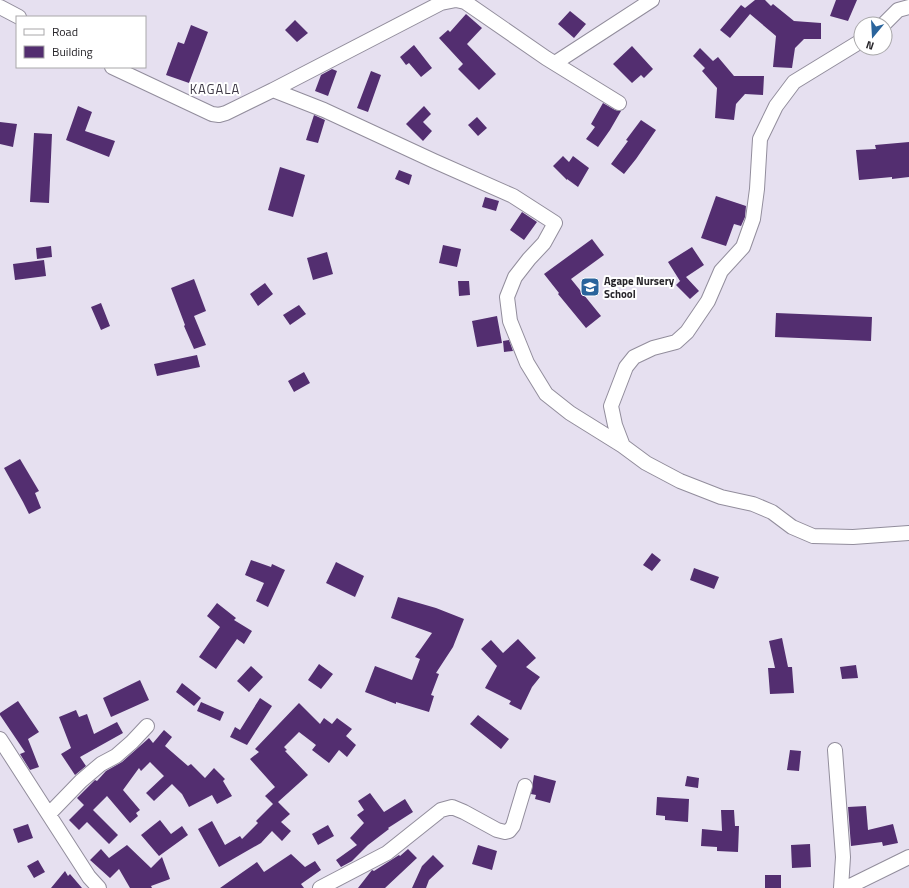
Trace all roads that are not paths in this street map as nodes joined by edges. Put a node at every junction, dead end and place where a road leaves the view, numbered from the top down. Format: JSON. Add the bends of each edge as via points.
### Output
{"nodes":[{"id":1,"x":652,"y":0,"type":"edge"},
{"id":2,"x":0,"y":7,"type":"edge"},
{"id":3,"x":909,"y":7,"type":"edge"},
{"id":4,"x":17,"y":16,"type":"edge"},
{"id":5,"x":892,"y":16,"type":"edge"},
{"id":6,"x":853,"y":46,"type":"edge"},
{"id":7,"x":555,"y":63,"type":"junction"},
{"id":8,"x":114,"y":68,"type":"edge"},
{"id":9,"x":274,"y":90,"type":"junction"},
{"id":10,"x":619,"y":103,"type":"dead end"},
{"id":11,"x":623,"y":446,"type":"junction"},
{"id":12,"x":909,"y":533,"type":"edge"},
{"id":13,"x":147,"y":726,"type":"dead end"},
{"id":14,"x":0,"y":738,"type":"edge"},
{"id":15,"x":835,"y":750,"type":"dead end"},
{"id":16,"x":525,"y":786,"type":"dead end"},
{"id":17,"x":49,"y":814,"type":"junction"},
{"id":18,"x":909,"y":857,"type":"edge"},
{"id":19,"x":99,"y":888,"type":"edge"},
{"id":20,"x":320,"y":888,"type":"edge"},
{"id":21,"x":841,"y":888,"type":"edge"},
{"id":22,"x":846,"y":888,"type":"edge"}],
"edges":[{"from":1,"to":7,"type":"street"},
{"from":2,"to":4,"type":"street"},
{"from":3,"to":5,"type":"street","via":[[898,10]]},
{"from":6,"to":11,"type":"street","via":[[794,82],[776,106],[760,139],[758,189],[753,219],[743,247],[721,271],[708,300],[687,332],[676,342],[653,348],[634,357],[626,367],[611,406]]},
{"from":7,"to":9,"type":"street","via":[[465,2],[456,0],[441,3]]},
{"from":7,"to":10,"type":"street"},
{"from":8,"to":9,"type":"street","via":[[219,115]]},
{"from":9,"to":11,"type":"street","via":[[513,196],[555,223],[544,243],[515,277],[507,297],[510,321],[527,363],[546,394],[570,413]]},
{"from":11,"to":12,"type":"street","via":[[646,463],[680,481],[721,498],[753,504],[813,536],[853,537]]},
{"from":13,"to":17,"type":"street","via":[[116,756],[101,764],[81,781]]},
{"from":14,"to":17,"type":"street"},
{"from":15,"to":21,"type":"street","via":[[842,857]]},
{"from":16,"to":20,"type":"street","via":[[513,826],[509,831],[497,830],[452,808],[441,810],[387,853]]},
{"from":17,"to":19,"type":"street","via":[[89,877]]},
{"from":18,"to":22,"type":"street"}]}
